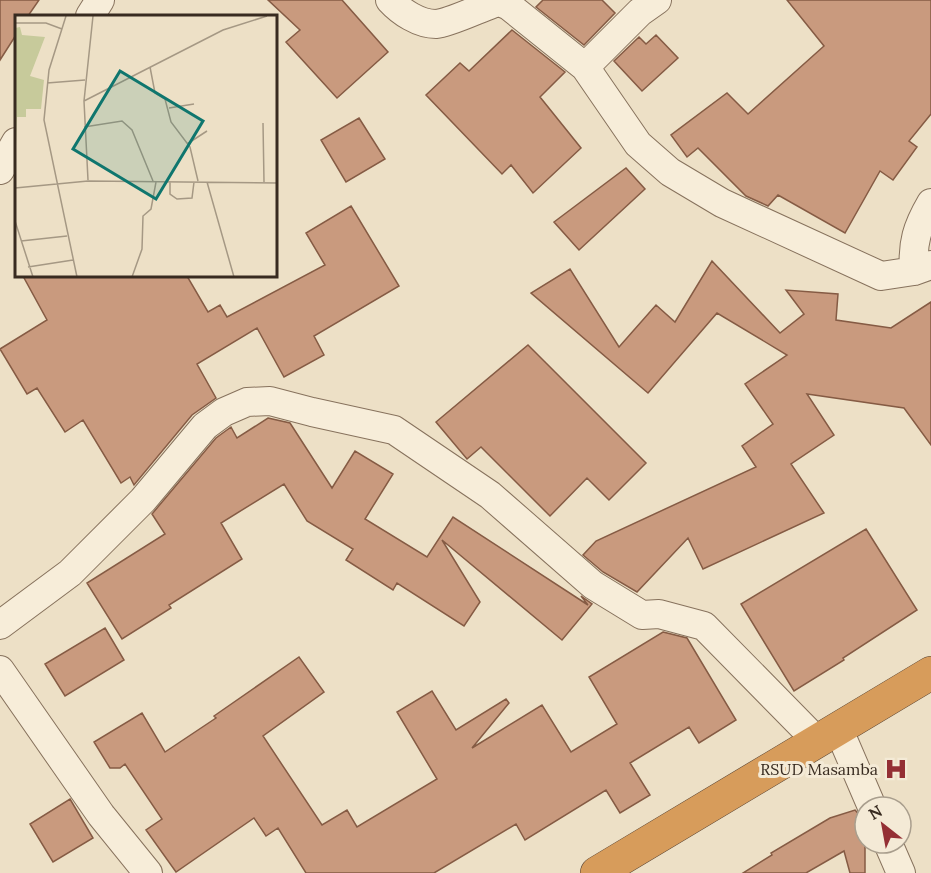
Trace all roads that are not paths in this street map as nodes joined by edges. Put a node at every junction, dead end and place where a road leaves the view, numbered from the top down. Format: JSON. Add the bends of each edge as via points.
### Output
{"nodes":[{"id":1,"x":100,"y":0,"type":"edge"},
{"id":2,"x":390,"y":0,"type":"edge"},
{"id":3,"x":657,"y":0,"type":"edge"},
{"id":4,"x":91,"y":15,"type":"edge"},
{"id":5,"x":585,"y":67,"type":"junction"},
{"id":6,"x":15,"y":144,"type":"edge"},
{"id":7,"x":0,"y":171,"type":"edge"},
{"id":8,"x":931,"y":203,"type":"edge"},
{"id":9,"x":923,"y":268,"type":"edge"},
{"id":10,"x":0,"y":625,"type":"edge"},
{"id":11,"x":0,"y":670,"type":"edge"},
{"id":12,"x":931,"y":673,"type":"edge"},
{"id":13,"x":827,"y":734,"type":"junction"},
{"id":14,"x":865,"y":795,"type":"edge"},
{"id":15,"x":893,"y":855,"type":"edge"},
{"id":16,"x":148,"y":873,"type":"edge"},
{"id":17,"x":597,"y":873,"type":"edge"},
{"id":18,"x":901,"y":873,"type":"edge"}],
"edges":[{"from":1,"to":4,"type":"street"},
{"from":2,"to":5,"type":"street","via":[[399,10],[437,24],[500,2]]},
{"from":3,"to":5,"type":"street"},
{"from":5,"to":9,"type":"street","via":[[638,144],[670,172],[722,203],[881,276]]},
{"from":6,"to":7,"type":"street"},
{"from":8,"to":9,"type":"street","via":[[918,226],[913,251]]},
{"from":10,"to":13,"type":"street","via":[[70,573],[143,500],[205,426],[247,402],[270,401],[394,430],[490,495],[593,585],[642,615],[659,614],[704,626]]},
{"from":11,"to":16,"type":"street","via":[[101,815]]},
{"from":12,"to":13,"type":"highway"},
{"from":13,"to":14,"type":"street"},
{"from":13,"to":17,"type":"highway"},
{"from":15,"to":18,"type":"street"}]}
